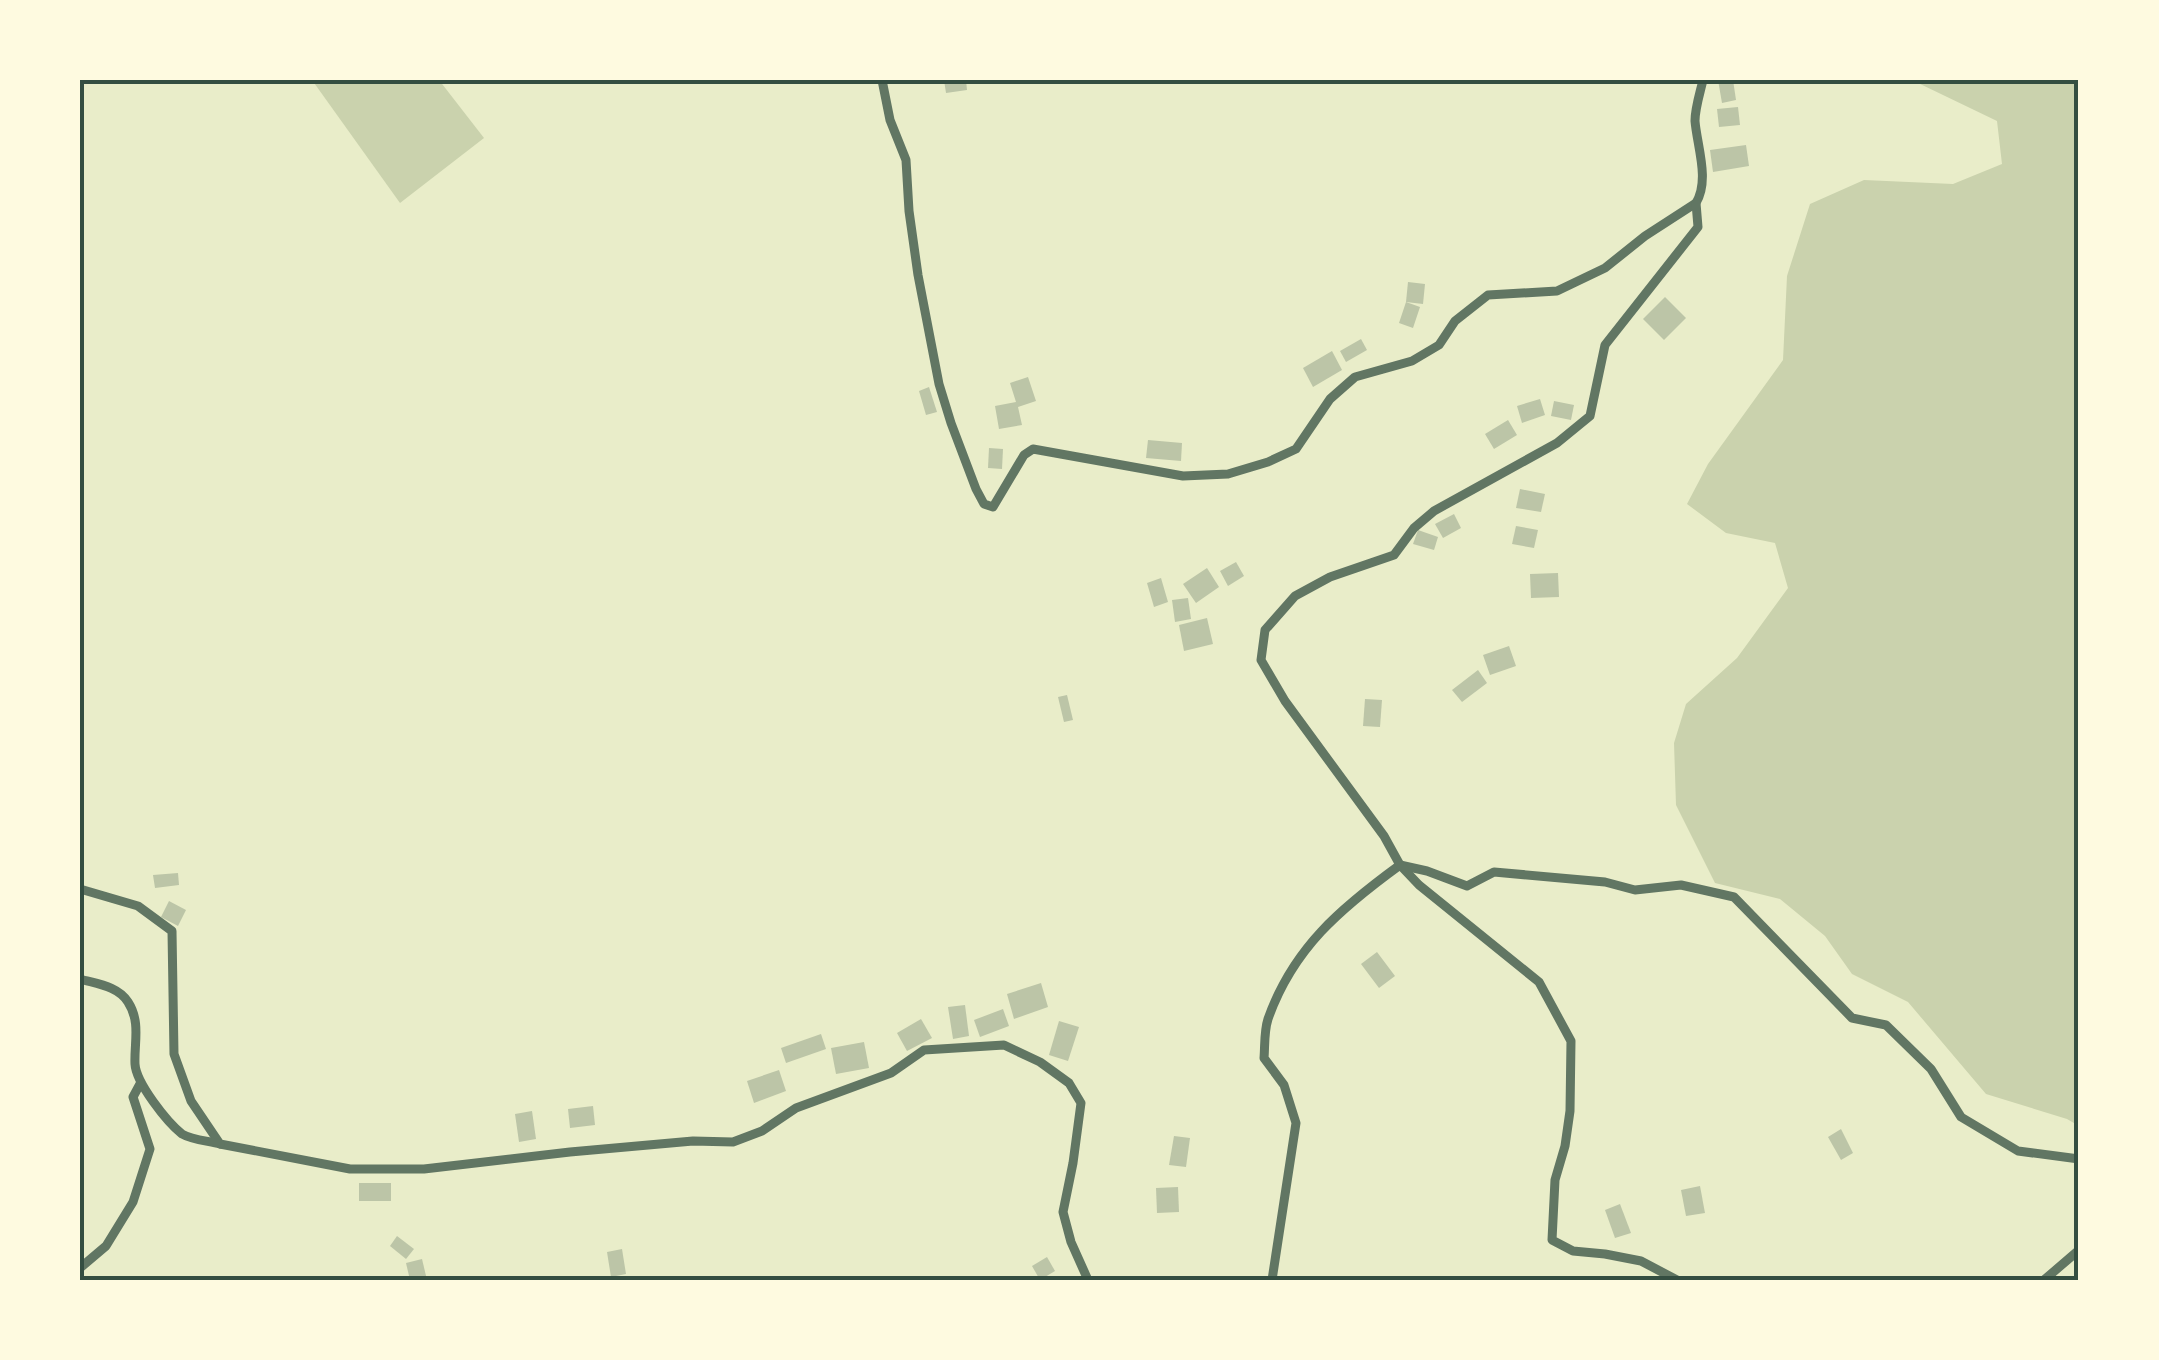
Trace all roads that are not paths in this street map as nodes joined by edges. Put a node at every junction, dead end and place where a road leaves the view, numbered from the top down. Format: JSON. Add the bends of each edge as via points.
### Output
{"nodes":[{"id":1,"x":882,"y":80,"type":"edge"},
{"id":2,"x":1703,"y":80,"type":"edge"},
{"id":3,"x":1696,"y":203,"type":"junction"},
{"id":4,"x":1400,"y":865,"type":"junction"},
{"id":5,"x":80,"y":889,"type":"edge"},
{"id":6,"x":80,"y":979,"type":"edge"},
{"id":7,"x":140,"y":1084,"type":"junction"},
{"id":8,"x":220,"y":1144,"type":"junction"},
{"id":9,"x":2079,"y":1160,"type":"edge"},
{"id":10,"x":2079,"y":1250,"type":"edge"},
{"id":11,"x":80,"y":1268,"type":"edge"},
{"id":12,"x":1088,"y":1280,"type":"edge"},
{"id":13,"x":1272,"y":1280,"type":"edge"},
{"id":14,"x":1677,"y":1280,"type":"edge"},
{"id":15,"x":2044,"y":1280,"type":"edge"}],
"edges":[{"from":1,"to":3,"type":"street","via":[[906,160],[913,243],[939,384],[984,504],[993,507],[1032,450],[1182,476],[1228,474],[1268,462],[1296,449],[1330,399],[1356,376],[1412,361],[1439,345],[1454,320],[1488,295],[1557,291],[1605,268]]},
{"from":2,"to":3,"type":"street","via":[[1695,117],[1702,168]]},
{"from":3,"to":4,"type":"street","via":[[1698,227],[1605,345],[1590,416],[1557,443],[1434,511],[1394,555],[1295,596],[1264,630],[1261,660]]},
{"from":4,"to":9,"type":"street","via":[[1467,886],[1494,872],[1635,890],[1681,885],[1734,897],[1852,1018],[1886,1025],[1931,1068],[1962,1117],[2018,1151]]},
{"from":4,"to":13,"type":"street","via":[[1352,899],[1302,951],[1267,1022],[1264,1058],[1284,1086],[1296,1123]]},
{"from":4,"to":14,"type":"street","via":[[1539,982],[1571,1041],[1570,1110],[1555,1180],[1552,1240],[1574,1251],[1640,1261]]},
{"from":5,"to":8,"type":"street","via":[[138,906],[172,931],[174,1054],[191,1101]]},
{"from":6,"to":7,"type":"street","via":[[112,988],[128,1002],[138,1032]]},
{"from":7,"to":8,"type":"street","via":[[184,1136]]},
{"from":7,"to":11,"type":"street","via":[[133,1098],[150,1149],[133,1202],[106,1246]]},
{"from":8,"to":12,"type":"street","via":[[350,1169],[424,1169],[733,1142],[796,1108],[891,1073],[924,1050],[1004,1045],[1069,1083],[1081,1103],[1063,1212]]},
{"from":10,"to":15,"type":"street"}]}
